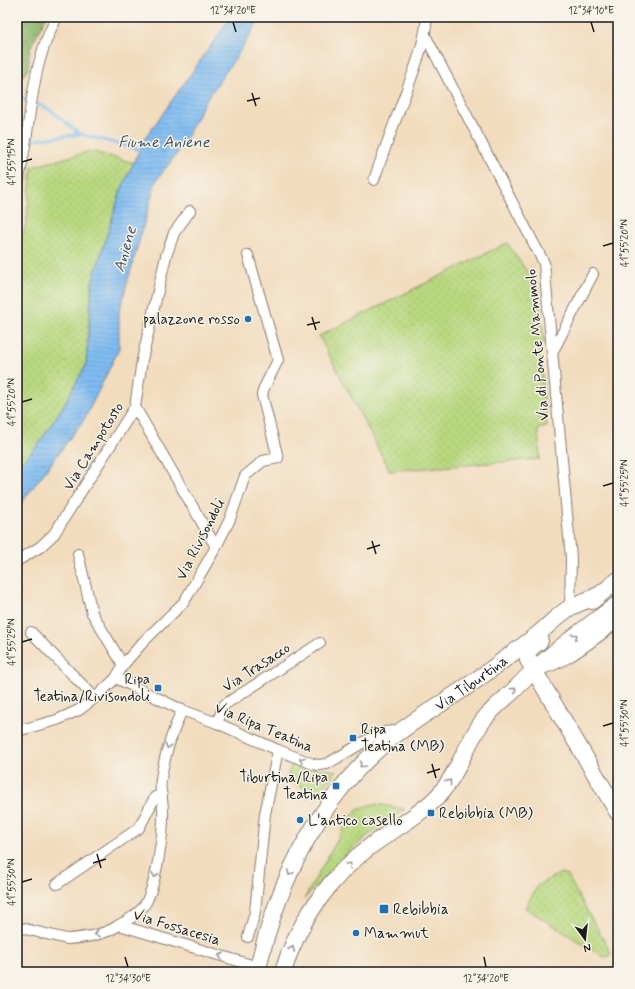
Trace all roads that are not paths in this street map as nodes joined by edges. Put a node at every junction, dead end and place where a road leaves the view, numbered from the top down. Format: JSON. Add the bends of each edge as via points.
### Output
{"nodes":[{"id":1,"x":57,"y":17,"type":"edge"},
{"id":2,"x":427,"y":17,"type":"edge"},
{"id":3,"x":425,"y":35,"type":"junction"},
{"id":4,"x":374,"y":180,"type":"dead end"},
{"id":5,"x":17,"y":190,"type":"edge"},
{"id":6,"x":190,"y":211,"type":"dead end"},
{"id":7,"x":248,"y":255,"type":"dead end"},
{"id":8,"x":593,"y":274,"type":"dead end"},
{"id":9,"x":553,"y":351,"type":"junction"},
{"id":10,"x":135,"y":407,"type":"junction"},
{"id":11,"x":216,"y":547,"type":"junction"},
{"id":12,"x":78,"y":554,"type":"dead end"},
{"id":13,"x":17,"y":561,"type":"edge"},
{"id":14,"x":618,"y":580,"type":"edge"},
{"id":15,"x":599,"y":595,"type":"junction"},
{"id":16,"x":618,"y":604,"type":"edge"},
{"id":17,"x":570,"y":608,"type":"junction"},
{"id":18,"x":618,"y":620,"type":"edge"},
{"id":19,"x":32,"y":632,"type":"dead end"},
{"id":20,"x":320,"y":643,"type":"dead end"},
{"id":21,"x":123,"y":665,"type":"junction"},
{"id":22,"x":534,"y":670,"type":"junction"},
{"id":23,"x":116,"y":678,"type":"junction"},
{"id":24,"x":95,"y":698,"type":"junction"},
{"id":25,"x":182,"y":710,"type":"junction"},
{"id":26,"x":217,"y":723,"type":"junction"},
{"id":27,"x":402,"y":730,"type":"junction"},
{"id":28,"x":17,"y":731,"type":"edge"},
{"id":29,"x":278,"y":750,"type":"junction"},
{"id":30,"x":162,"y":795,"type":"junction"},
{"id":31,"x":618,"y":813,"type":"edge"},
{"id":32,"x":57,"y":884,"type":"dead end"},
{"id":33,"x":119,"y":925,"type":"junction"},
{"id":34,"x":17,"y":927,"type":"edge"},
{"id":35,"x":248,"y":937,"type":"dead end"},
{"id":36,"x":258,"y":970,"type":"edge"},
{"id":37,"x":283,"y":972,"type":"edge"}],
"edges":[{"from":1,"to":5,"type":"street","via":[[41,52],[34,78]]},
{"from":2,"to":3,"type":"street"},
{"from":3,"to":4,"type":"street"},
{"from":3,"to":9,"type":"street","name":"Via di Ponte Mammolo","via":[[544,263]]},
{"from":6,"to":10,"type":"street","name":"Via Campotosto","via":[[174,233],[166,256],[142,360]]},
{"from":7,"to":11,"type":"street","name":"Via Rivisondoli","via":[[278,360],[262,395],[278,458],[263,461],[245,476]]},
{"from":8,"to":9,"type":"street"},
{"from":9,"to":17,"type":"street","name":"Via di Ponte Mammolo","via":[[571,558]]},
{"from":10,"to":11,"type":"street"},
{"from":10,"to":13,"type":"street","name":"Via Campotosto","via":[[54,534],[40,547]]},
{"from":11,"to":21,"type":"street","name":"Via Rivisondoli","via":[[184,602]]},
{"from":12,"to":21,"type":"street","via":[[92,613]]},
{"from":14,"to":15,"type":"main road","name":"Via Tiburtina"},
{"from":15,"to":17,"type":"main road","name":"Via Tiburtina"},
{"from":15,"to":22,"type":"main road","name":"Via Tiburtina","via":[[531,647],[527,655]]},
{"from":22,"to":16,"type":"main road","name":"Via Tiburtina","one_way":true},
{"from":17,"to":27,"type":"main road","name":"Via Tiburtina","via":[[468,686]]},
{"from":18,"to":22,"type":"street","via":[[566,657],[552,665]]},
{"from":19,"to":24,"type":"street"},
{"from":20,"to":26,"type":"street","name":"Via Trasacco","via":[[224,705]]},
{"from":21,"to":23,"type":"street","name":"Via Rivisondoli"},
{"from":22,"to":31,"type":"main road"},
{"from":37,"to":22,"type":"main road","name":"Via Tiburtina","one_way":true,"via":[[302,926],[323,893],[370,846],[428,806],[454,776],[476,731],[493,710]]},
{"from":23,"to":24,"type":"street","name":"Via Rivisondoli"},
{"from":23,"to":25,"type":"street","name":"Via Ripa Teatina"},
{"from":24,"to":28,"type":"street","name":"Via Rivisondoli","via":[[79,710],[57,720]]},
{"from":25,"to":26,"type":"street","name":"Via Ripa Teatina"},
{"from":25,"to":30,"type":"street","one_way":true,"via":[[166,750],[160,781]]},
{"from":26,"to":29,"type":"street","name":"Via Ripa Teatina"},
{"from":27,"to":29,"type":"street","name":"Via Ripa Teatina","one_way":true,"via":[[374,736],[322,765]]},
{"from":27,"to":36,"type":"main road","name":"Via Tiburtina","one_way":true,"via":[[371,756],[337,793],[310,834],[277,903]]},
{"from":29,"to":35,"type":"street","via":[[265,814],[255,912]]},
{"from":30,"to":32,"type":"street","via":[[155,796],[139,828]]},
{"from":30,"to":33,"type":"street","one_way":true,"via":[[163,824],[152,888],[141,910]]},
{"from":33,"to":34,"type":"street","name":"Via Fossacesia","one_way":true,"via":[[90,936],[67,939]]},
{"from":36,"to":33,"type":"street","name":"Via Fossacesia","one_way":true}]}
